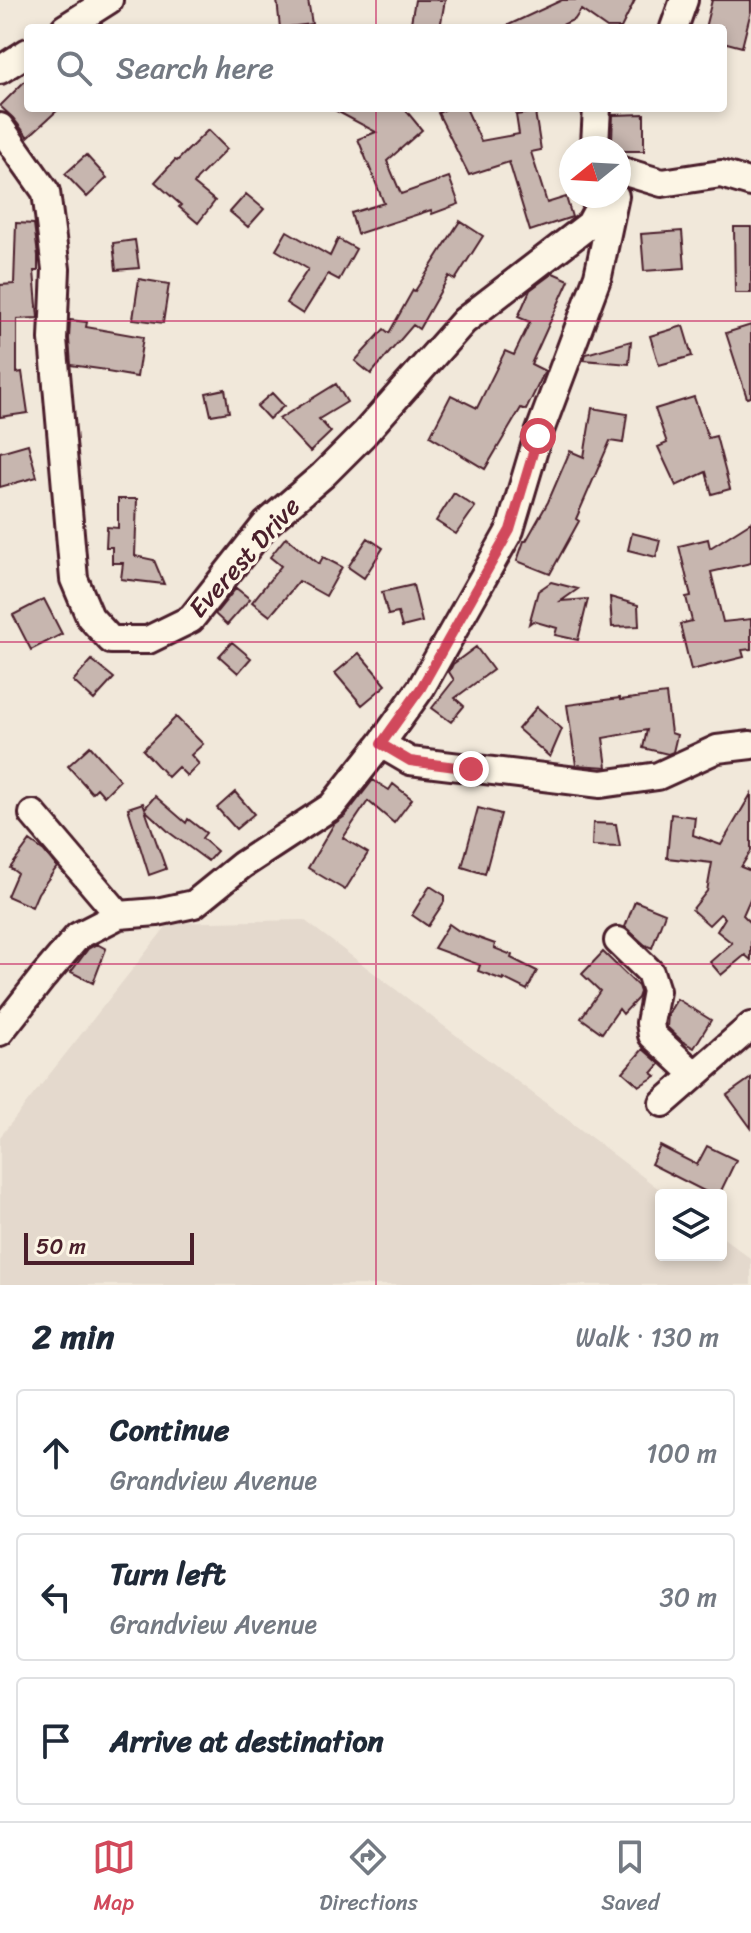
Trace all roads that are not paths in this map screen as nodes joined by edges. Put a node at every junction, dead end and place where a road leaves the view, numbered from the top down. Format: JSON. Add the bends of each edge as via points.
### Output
{"nodes":[{"id":1,"x":109,"y":0,"type":"edge"},
{"id":2,"x":684,"y":0,"type":"edge"},
{"id":3,"x":71,"y":24,"type":"edge"},
{"id":4,"x":675,"y":24,"type":"edge"},
{"id":5,"x":24,"y":55,"type":"edge"},
{"id":6,"x":0,"y":70,"type":"edge"},
{"id":7,"x":597,"y":112,"type":"edge"},
{"id":8,"x":0,"y":127,"type":"edge"},
{"id":9,"x":595,"y":136,"type":"edge"},
{"id":10,"x":631,"y":174,"type":"edge"},
{"id":11,"x":751,"y":183,"type":"edge"},
{"id":12,"x":599,"y":208,"type":"edge"},
{"id":13,"x":612,"y":208,"type":"edge"},
{"id":14,"x":381,"y":744,"type":"junction"},
{"id":15,"x":751,"y":745,"type":"edge"},
{"id":16,"x":33,"y":814,"type":"dead end"},
{"id":17,"x":119,"y":915,"type":"junction"},
{"id":18,"x":618,"y":941,"type":"dead end"},
{"id":19,"x":751,"y":1026,"type":"edge"},
{"id":20,"x":0,"y":1032,"type":"edge"},
{"id":21,"x":695,"y":1075,"type":"junction"},
{"id":22,"x":663,"y":1103,"type":"dead end"}],
"edges":[{"from":1,"to":3,"type":"street"},
{"from":2,"to":4,"type":"street"},
{"from":5,"to":6,"type":"street"},
{"from":7,"to":9,"type":"street"},
{"from":8,"to":12,"type":"street","name":"Everest Drive","via":[[46,192],[56,269],[53,339],[74,579],[90,617],[111,640],[148,640],[191,619],[266,524],[364,434],[464,321],[590,224]]},
{"from":10,"to":11,"type":"street","via":[[662,183],[721,174]]},
{"from":13,"to":14,"type":"street","via":[[598,276],[538,436],[510,530],[421,688]]},
{"from":14,"to":15,"type":"street","via":[[410,761],[601,784],[658,776],[717,749]]},
{"from":14,"to":17,"type":"street","via":[[332,806],[242,865],[194,904]]},
{"from":16,"to":17,"type":"street"},
{"from":17,"to":20,"type":"street","via":[[78,936]]},
{"from":18,"to":21,"type":"street","via":[[650,972],[656,991],[652,1035]]},
{"from":19,"to":21,"type":"street"},
{"from":21,"to":22,"type":"street"}]}
